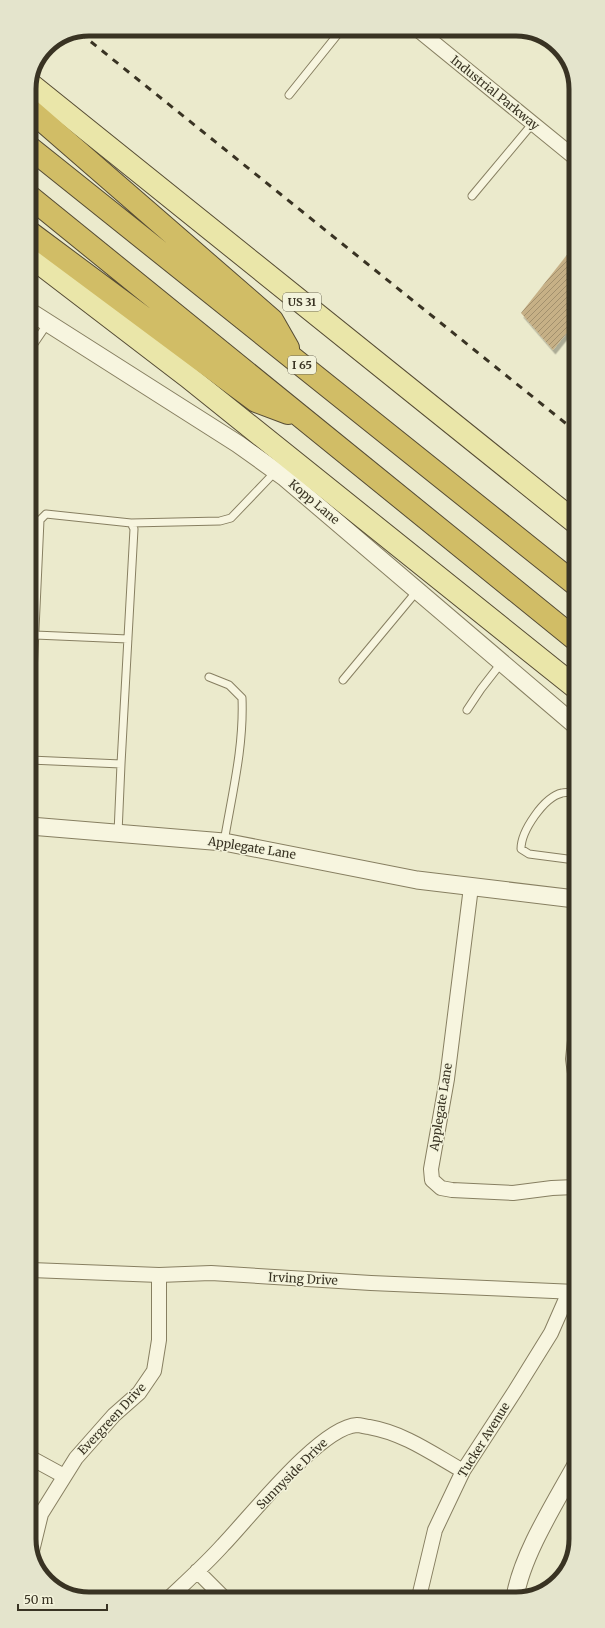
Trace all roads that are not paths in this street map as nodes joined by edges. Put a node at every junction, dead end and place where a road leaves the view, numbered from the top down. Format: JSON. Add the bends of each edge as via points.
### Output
{"nodes":[{"id":1,"x":336,"y":36,"type":"edge"},
{"id":2,"x":426,"y":36,"type":"edge"},
{"id":3,"x":36,"y":89,"type":"edge"},
{"id":4,"x":288,"y":95,"type":"dead end"},
{"id":5,"x":36,"y":115,"type":"edge"},
{"id":6,"x":533,"y":123,"type":"junction"},
{"id":7,"x":36,"y":153,"type":"edge"},
{"id":8,"x":569,"y":153,"type":"edge"},
{"id":9,"x":472,"y":196,"type":"dead end"},
{"id":10,"x":36,"y":202,"type":"edge"},
{"id":11,"x":36,"y":237,"type":"edge"},
{"id":12,"x":36,"y":260,"type":"edge"},
{"id":13,"x":36,"y":315,"type":"edge"},
{"id":14,"x":48,"y":323,"type":"junction"},
{"id":15,"x":36,"y":342,"type":"edge"},
{"id":16,"x":295,"y":360,"type":"junction"},
{"id":17,"x":305,"y":419,"type":"junction"},
{"id":18,"x":276,"y":471,"type":"junction"},
{"id":19,"x":569,"y":518,"type":"edge"},
{"id":20,"x":131,"y":523,"type":"junction"},
{"id":21,"x":569,"y":579,"type":"edge"},
{"id":22,"x":418,"y":590,"type":"junction"},
{"id":23,"x":36,"y":612,"type":"edge"},
{"id":24,"x":569,"y":634,"type":"edge"},
{"id":25,"x":36,"y":635,"type":"edge"},
{"id":26,"x":128,"y":639,"type":"junction"},
{"id":27,"x":502,"y":662,"type":"junction"},
{"id":28,"x":209,"y":677,"type":"dead end"},
{"id":29,"x":343,"y":680,"type":"dead end"},
{"id":30,"x":569,"y":682,"type":"edge"},
{"id":31,"x":467,"y":710,"type":"dead end"},
{"id":32,"x":569,"y":720,"type":"edge"},
{"id":33,"x":36,"y":760,"type":"edge"},
{"id":34,"x":121,"y":764,"type":"junction"},
{"id":35,"x":569,"y":793,"type":"edge"},
{"id":36,"x":36,"y":826,"type":"edge"},
{"id":37,"x":118,"y":833,"type":"junction"},
{"id":38,"x":224,"y":842,"type":"junction"},
{"id":39,"x":569,"y":859,"type":"edge"},
{"id":40,"x":471,"y":887,"type":"junction"},
{"id":41,"x":569,"y":898,"type":"edge"},
{"id":42,"x":569,"y":1185,"type":"edge"},
{"id":43,"x":36,"y":1270,"type":"edge"},
{"id":44,"x":159,"y":1275,"type":"junction"},
{"id":45,"x":569,"y":1292,"type":"edge"},
{"id":46,"x":569,"y":1298,"type":"edge"},
{"id":47,"x":36,"y":1461,"type":"edge"},
{"id":48,"x":462,"y":1471,"type":"junction"},
{"id":49,"x":64,"y":1476,"type":"junction"},
{"id":50,"x":569,"y":1478,"type":"edge"},
{"id":51,"x":36,"y":1537,"type":"edge"},
{"id":52,"x":197,"y":1571,"type":"junction"},
{"id":53,"x":174,"y":1592,"type":"edge"},
{"id":54,"x":218,"y":1592,"type":"edge"},
{"id":55,"x":420,"y":1592,"type":"edge"},
{"id":56,"x":516,"y":1592,"type":"edge"}],
"edges":[{"from":1,"to":4,"type":"lane"},
{"from":2,"to":6,"type":"street","name":"Industrial Parkway"},
{"from":3,"to":19,"type":"main road","number":"US 31"},
{"from":5,"to":16,"type":"highway","via":[[272,320]]},
{"from":6,"to":8,"type":"street","name":"Industrial Parkway"},
{"from":6,"to":9,"type":"lane"},
{"from":7,"to":16,"type":"highway","number":"I 65"},
{"from":10,"to":17,"type":"highway"},
{"from":11,"to":17,"type":"highway","via":[[256,401]]},
{"from":12,"to":30,"type":"main road","via":[[187,376]]},
{"from":13,"to":14,"type":"street","name":"Kopp Lane"},
{"from":14,"to":15,"type":"lane"},
{"from":14,"to":18,"type":"street","name":"Kopp Lane"},
{"from":16,"to":21,"type":"highway","number":"I 65"},
{"from":17,"to":24,"type":"highway"},
{"from":18,"to":20,"type":"lane","via":[[230,518],[220,521]]},
{"from":18,"to":22,"type":"street","name":"Kopp Lane"},
{"from":20,"to":23,"type":"lane","via":[[46,514],[40,520]]},
{"from":20,"to":26,"type":"lane","via":[[134,529]]},
{"from":22,"to":27,"type":"street","name":"Kopp Lane"},
{"from":22,"to":29,"type":"lane"},
{"from":25,"to":26,"type":"lane"},
{"from":26,"to":34,"type":"lane"},
{"from":27,"to":31,"type":"lane"},
{"from":27,"to":32,"type":"street","name":"Kopp Lane"},
{"from":28,"to":38,"type":"lane","via":[[229,685],[242,698],[243,720],[237,777]]},
{"from":33,"to":34,"type":"lane"},
{"from":34,"to":37,"type":"lane"},
{"from":35,"to":39,"type":"lane","via":[[550,798],[538,810],[521,841],[522,849],[529,854]]},
{"from":36,"to":37,"type":"street","name":"Applegate Lane"},
{"from":37,"to":38,"type":"street","name":"Applegate Lane"},
{"from":38,"to":40,"type":"street","name":"Applegate Lane","via":[[417,880]]},
{"from":40,"to":41,"type":"street","name":"Applegate Lane"},
{"from":40,"to":42,"type":"street","name":"Applegate Lane","via":[[447,1079],[431,1169],[432,1180],[440,1188],[452,1190],[513,1192]]},
{"from":43,"to":44,"type":"street","name":"Irving Drive"},
{"from":44,"to":45,"type":"street","name":"Irving Drive","via":[[211,1273]]},
{"from":44,"to":49,"type":"street","name":"Evergreen Drive","via":[[159,1340],[154,1371],[139,1394],[114,1415],[76,1458]]},
{"from":46,"to":48,"type":"street","name":"Tucker Avenue","via":[[551,1333]]},
{"from":47,"to":49,"type":"street"},
{"from":48,"to":52,"type":"street","name":"Sunnyside Drive","via":[[416,1443],[385,1430],[357,1425],[333,1434],[276,1486],[223,1546]]},
{"from":48,"to":55,"type":"street","name":"Tucker Avenue","via":[[435,1530]]},
{"from":49,"to":51,"type":"street","name":"Evergreen Drive","via":[[41,1514]]},
{"from":50,"to":56,"type":"street","via":[[530,1551]]},
{"from":52,"to":53,"type":"street","name":"Sunnyside Drive"},
{"from":52,"to":54,"type":"street"}]}
